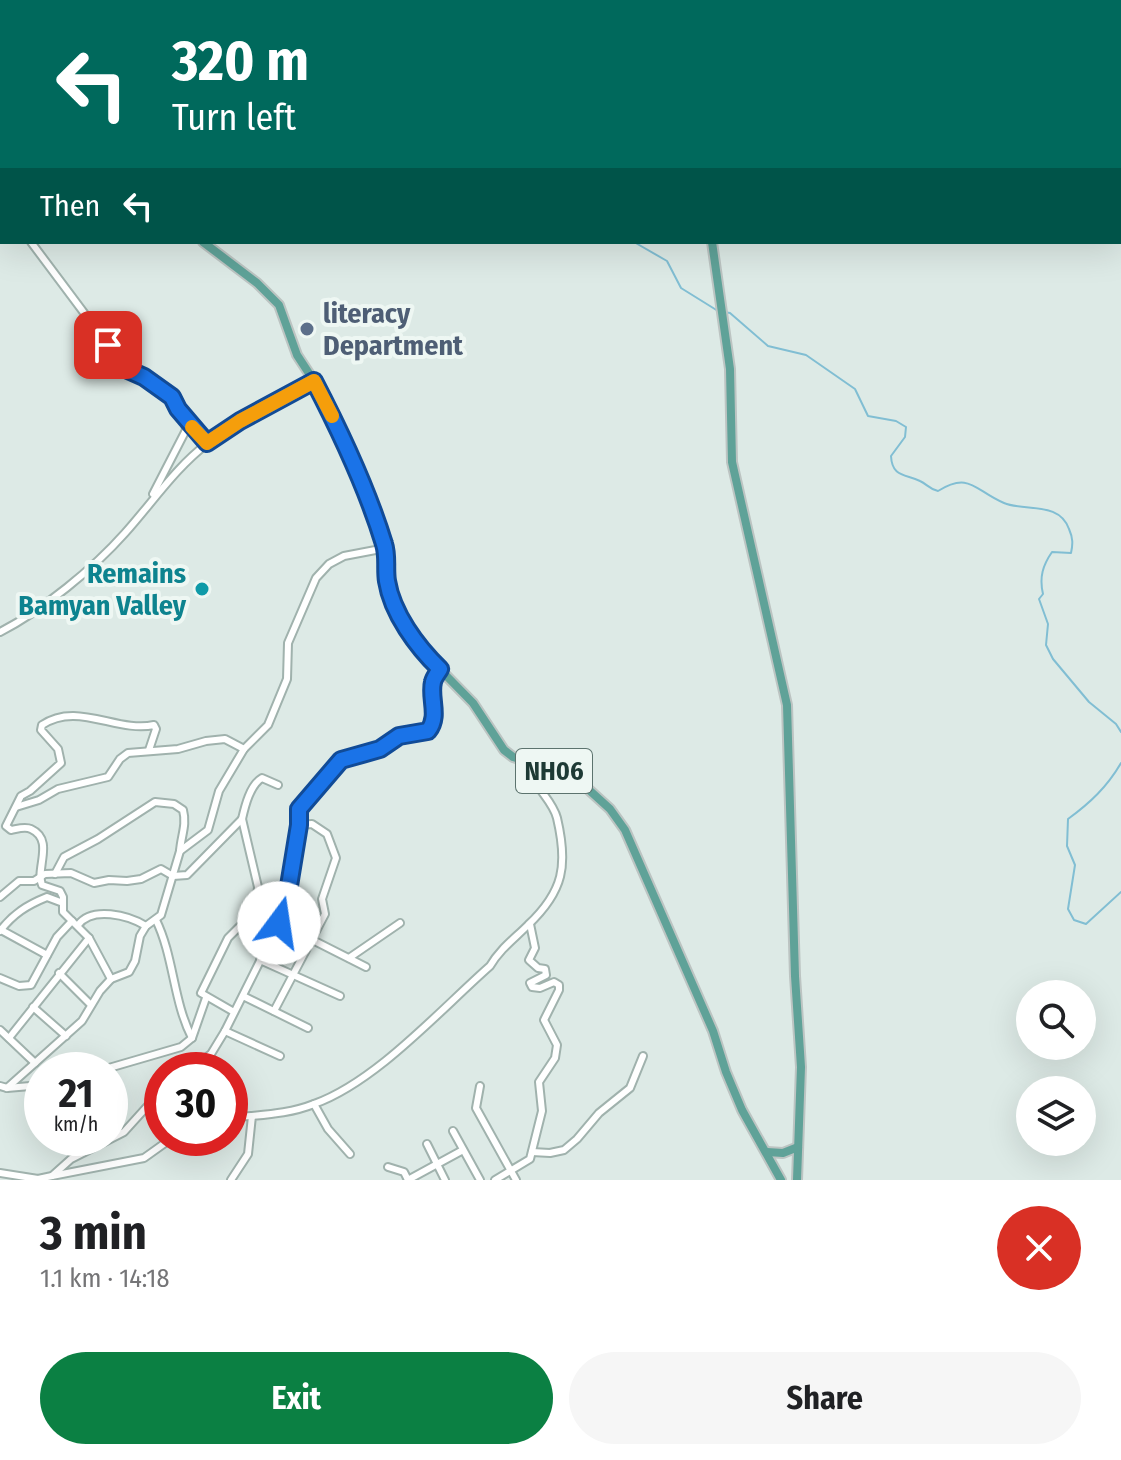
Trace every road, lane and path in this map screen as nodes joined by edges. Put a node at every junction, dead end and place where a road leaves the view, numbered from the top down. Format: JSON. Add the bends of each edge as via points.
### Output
{"nodes":[{"id":1,"x":32,"y":244,"type":"edge"},
{"id":2,"x":206,"y":244,"type":"edge"},
{"id":3,"x":712,"y":244,"type":"edge"},
{"id":4,"x":314,"y":381,"type":"junction"},
{"id":5,"x":186,"y":420,"type":"junction"},
{"id":6,"x":207,"y":443,"type":"junction"},
{"id":7,"x":150,"y":501,"type":"junction"},
{"id":8,"x":386,"y":548,"type":"junction"},
{"id":9,"x":0,"y":632,"type":"edge"},
{"id":10,"x":440,"y":669,"type":"junction"},
{"id":11,"x":244,"y":749,"type":"junction"},
{"id":12,"x":149,"y":750,"type":"junction"},
{"id":13,"x":530,"y":764,"type":"junction"},
{"id":14,"x":278,"y":785,"type":"dead end"},
{"id":15,"x":16,"y":807,"type":"junction"},
{"id":16,"x":242,"y":819,"type":"junction"},
{"id":17,"x":299,"y":825,"type":"junction"},
{"id":18,"x":3,"y":828,"type":"edge"},
{"id":19,"x":180,"y":851,"type":"junction"},
{"id":20,"x":55,"y":874,"type":"junction"},
{"id":21,"x":173,"y":876,"type":"junction"},
{"id":22,"x":39,"y":877,"type":"junction"},
{"id":23,"x":0,"y":897,"type":"edge"},
{"id":24,"x":63,"y":903,"type":"junction"},
{"id":25,"x":156,"y":920,"type":"junction"},
{"id":26,"x":75,"y":923,"type":"junction"},
{"id":27,"x":279,"y":923,"type":"junction"},
{"id":28,"x":400,"y":923,"type":"dead end"},
{"id":29,"x":530,"y":924,"type":"junction"},
{"id":30,"x":146,"y":926,"type":"junction"},
{"id":31,"x":0,"y":931,"type":"edge"},
{"id":32,"x":89,"y":938,"type":"junction"},
{"id":33,"x":313,"y":938,"type":"junction"},
{"id":34,"x":47,"y":955,"type":"junction"},
{"id":35,"x":349,"y":958,"type":"junction"},
{"id":36,"x":260,"y":960,"type":"junction"},
{"id":37,"x":366,"y":967,"type":"dead end"},
{"id":38,"x":59,"y":973,"type":"junction"},
{"id":39,"x":293,"y":976,"type":"junction"},
{"id":40,"x":0,"y":978,"type":"edge"},
{"id":41,"x":111,"y":979,"type":"junction"},
{"id":42,"x":243,"y":996,"type":"junction"},
{"id":43,"x":340,"y":996,"type":"dead end"},
{"id":44,"x":206,"y":998,"type":"junction"},
{"id":45,"x":91,"y":1005,"type":"junction"},
{"id":46,"x":33,"y":1007,"type":"junction"},
{"id":47,"x":274,"y":1011,"type":"junction"},
{"id":48,"x":234,"y":1012,"type":"junction"},
{"id":49,"x":308,"y":1028,"type":"dead end"},
{"id":50,"x":0,"y":1030,"type":"edge"},
{"id":51,"x":225,"y":1031,"type":"junction"},
{"id":52,"x":66,"y":1036,"type":"junction"},
{"id":53,"x":9,"y":1038,"type":"junction"},
{"id":54,"x":192,"y":1038,"type":"junction"},
{"id":55,"x":24,"y":1052,"type":"edge"},
{"id":56,"x":48,"y":1052,"type":"edge"},
{"id":57,"x":212,"y":1052,"type":"edge"},
{"id":58,"x":280,"y":1056,"type":"dead end"},
{"id":59,"x":643,"y":1056,"type":"dead end"},
{"id":60,"x":128,"y":1062,"type":"edge"},
{"id":61,"x":24,"y":1071,"type":"edge"},
{"id":62,"x":24,"y":1086,"type":"edge"},
{"id":63,"x":480,"y":1086,"type":"dead end"},
{"id":64,"x":3,"y":1087,"type":"edge"},
{"id":65,"x":314,"y":1104,"type":"junction"},
{"id":66,"x":144,"y":1110,"type":"edge"},
{"id":67,"x":248,"y":1116,"type":"edge"},
{"id":68,"x":252,"y":1116,"type":"junction"},
{"id":69,"x":453,"y":1131,"type":"dead end"},
{"id":70,"x":427,"y":1144,"type":"dead end"},
{"id":71,"x":798,"y":1147,"type":"junction"},
{"id":72,"x":463,"y":1150,"type":"junction"},
{"id":73,"x":532,"y":1152,"type":"junction"},
{"id":74,"x":767,"y":1152,"type":"junction"},
{"id":75,"x":350,"y":1154,"type":"dead end"},
{"id":76,"x":147,"y":1156,"type":"edge"},
{"id":77,"x":437,"y":1164,"type":"junction"},
{"id":78,"x":388,"y":1167,"type":"dead end"},
{"id":79,"x":797,"y":1167,"type":"junction"},
{"id":80,"x":510,"y":1171,"type":"junction"},
{"id":81,"x":0,"y":1173,"type":"edge"},
{"id":82,"x":52,"y":1176,"type":"junction"},
{"id":83,"x":231,"y":1180,"type":"edge"},
{"id":84,"x":408,"y":1180,"type":"edge"},
{"id":85,"x":445,"y":1180,"type":"edge"},
{"id":86,"x":480,"y":1180,"type":"edge"},
{"id":87,"x":495,"y":1180,"type":"edge"},
{"id":88,"x":516,"y":1180,"type":"edge"},
{"id":89,"x":781,"y":1180,"type":"edge"},
{"id":90,"x":790,"y":1180,"type":"edge"},
{"id":91,"x":797,"y":1180,"type":"edge"}],
"edges":[{"from":1,"to":5,"type":"street","via":[[126,369],[172,397]]},
{"from":2,"to":4,"type":"main road","number":"NH06","via":[[279,305],[297,355]]},
{"from":3,"to":71,"type":"main road","via":[[730,369],[732,462],[787,705],[801,1067]]},
{"from":4,"to":6,"type":"street"},
{"from":4,"to":8,"type":"main road","number":"NH06"},
{"from":5,"to":6,"type":"street"},
{"from":5,"to":7,"type":"street","via":[[186,430]]},
{"from":6,"to":7,"type":"street"},
{"from":7,"to":9,"type":"street","via":[[125,533],[71,582]]},
{"from":8,"to":10,"type":"main road","number":"NH06","via":[[387,582],[396,607],[422,651]]},
{"from":8,"to":11,"type":"street","via":[[344,556],[316,578],[288,643],[287,679],[268,725]]},
{"from":10,"to":13,"type":"main road","number":"NH06","via":[[473,703],[504,750]]},
{"from":10,"to":17,"type":"street","via":[[433,683],[433,725],[428,731],[399,736],[380,749],[341,760],[299,809]]},
{"from":11,"to":12,"type":"street","via":[[225,739]]},
{"from":11,"to":19,"type":"street","via":[[219,791],[208,830]]},
{"from":12,"to":15,"type":"street","via":[[128,753],[108,777],[58,789]]},
{"from":12,"to":15,"type":"street","via":[[154,725],[98,717],[49,720],[41,730],[58,749],[61,763],[21,796]]},
{"from":13,"to":29,"type":"street","via":[[530,775],[554,808],[564,863],[546,905]]},
{"from":13,"to":74,"type":"main road","number":"NH06","via":[[588,789],[625,830],[742,1110]]},
{"from":14,"to":16,"type":"street","via":[[262,778],[256,782]]},
{"from":15,"to":18,"type":"street"},
{"from":16,"to":21,"type":"street","via":[[187,875]]},
{"from":16,"to":44,"type":"street","via":[[258,887],[256,910],[228,938],[201,993]]},
{"from":17,"to":27,"type":"street"},
{"from":17,"to":33,"type":"street","via":[[312,824],[327,834],[336,858],[322,899],[325,914]]},
{"from":18,"to":22,"type":"street","via":[[29,828],[41,839],[45,849]]},
{"from":19,"to":20,"type":"street","via":[[186,824],[183,810],[155,802],[64,857]]},
{"from":19,"to":21,"type":"street"},
{"from":20,"to":21,"type":"street","via":[[71,873],[94,883],[141,879],[161,869]]},
{"from":20,"to":22,"type":"street"},
{"from":21,"to":25,"type":"street"},
{"from":22,"to":23,"type":"street","via":[[19,881]]},
{"from":22,"to":24,"type":"street","via":[[42,885],[60,891]]},
{"from":24,"to":26,"type":"street","via":[[63,912]]},
{"from":24,"to":31,"type":"street","via":[[47,897],[35,902],[11,915]]},
{"from":25,"to":30,"type":"street"},
{"from":25,"to":54,"type":"street"},
{"from":26,"to":30,"type":"street","via":[[96,913]]},
{"from":26,"to":32,"type":"street"},
{"from":26,"to":34,"type":"street"},
{"from":27,"to":33,"type":"street"},
{"from":27,"to":36,"type":"street"},
{"from":28,"to":35,"type":"street"},
{"from":29,"to":65,"type":"street","via":[[403,1045],[354,1083]]},
{"from":29,"to":73,"type":"street","via":[[535,948],[529,960],[546,975],[530,983],[540,988],[559,985],[544,1020],[557,1045],[539,1082],[542,1111]]},
{"from":30,"to":41,"type":"street","via":[[129,972]]},
{"from":31,"to":34,"type":"street"},
{"from":32,"to":38,"type":"street"},
{"from":32,"to":41,"type":"street"},
{"from":33,"to":35,"type":"street"},
{"from":33,"to":39,"type":"street"},
{"from":34,"to":40,"type":"street","via":[[31,985]]},
{"from":35,"to":37,"type":"street"},
{"from":36,"to":39,"type":"street"},
{"from":36,"to":42,"type":"street"},
{"from":38,"to":45,"type":"street"},
{"from":38,"to":46,"type":"street"},
{"from":39,"to":43,"type":"street"},
{"from":39,"to":47,"type":"street"},
{"from":41,"to":45,"type":"street"},
{"from":42,"to":47,"type":"street"},
{"from":42,"to":48,"type":"street"},
{"from":44,"to":48,"type":"street"},
{"from":44,"to":54,"type":"street"},
{"from":45,"to":52,"type":"street"},
{"from":46,"to":52,"type":"street"},
{"from":46,"to":53,"type":"street"},
{"from":47,"to":49,"type":"street"},
{"from":48,"to":51,"type":"street"},
{"from":50,"to":53,"type":"street"},
{"from":51,"to":57,"type":"street"},
{"from":51,"to":58,"type":"street"},
{"from":52,"to":56,"type":"street"},
{"from":53,"to":55,"type":"street"},
{"from":54,"to":60,"type":"street","via":[[181,1047]]},
{"from":59,"to":73,"type":"street","via":[[630,1088],[577,1139],[564,1150]]},
{"from":61,"to":64,"type":"street"},
{"from":62,"to":64,"type":"street"},
{"from":63,"to":80,"type":"street","via":[[476,1108]]},
{"from":65,"to":68,"type":"street"},
{"from":65,"to":75,"type":"street"},
{"from":66,"to":82,"type":"street","via":[[124,1132],[71,1159]]},
{"from":67,"to":68,"type":"street"},
{"from":68,"to":83,"type":"street","via":[[248,1154]]},
{"from":69,"to":72,"type":"street"},
{"from":70,"to":77,"type":"street"},
{"from":71,"to":74,"type":"main road"},
{"from":71,"to":79,"type":"main road"},
{"from":72,"to":77,"type":"street"},
{"from":72,"to":86,"type":"street"},
{"from":73,"to":80,"type":"street","via":[[525,1164]]},
{"from":74,"to":89,"type":"main road","number":"NH06"},
{"from":76,"to":82,"type":"street"},
{"from":77,"to":84,"type":"street"},
{"from":77,"to":85,"type":"street"},
{"from":78,"to":84,"type":"street","via":[[404,1172]]},
{"from":79,"to":90,"type":"main road"},
{"from":79,"to":91,"type":"main road"},
{"from":80,"to":87,"type":"street"},
{"from":80,"to":88,"type":"street"},
{"from":81,"to":82,"type":"street"}]}
